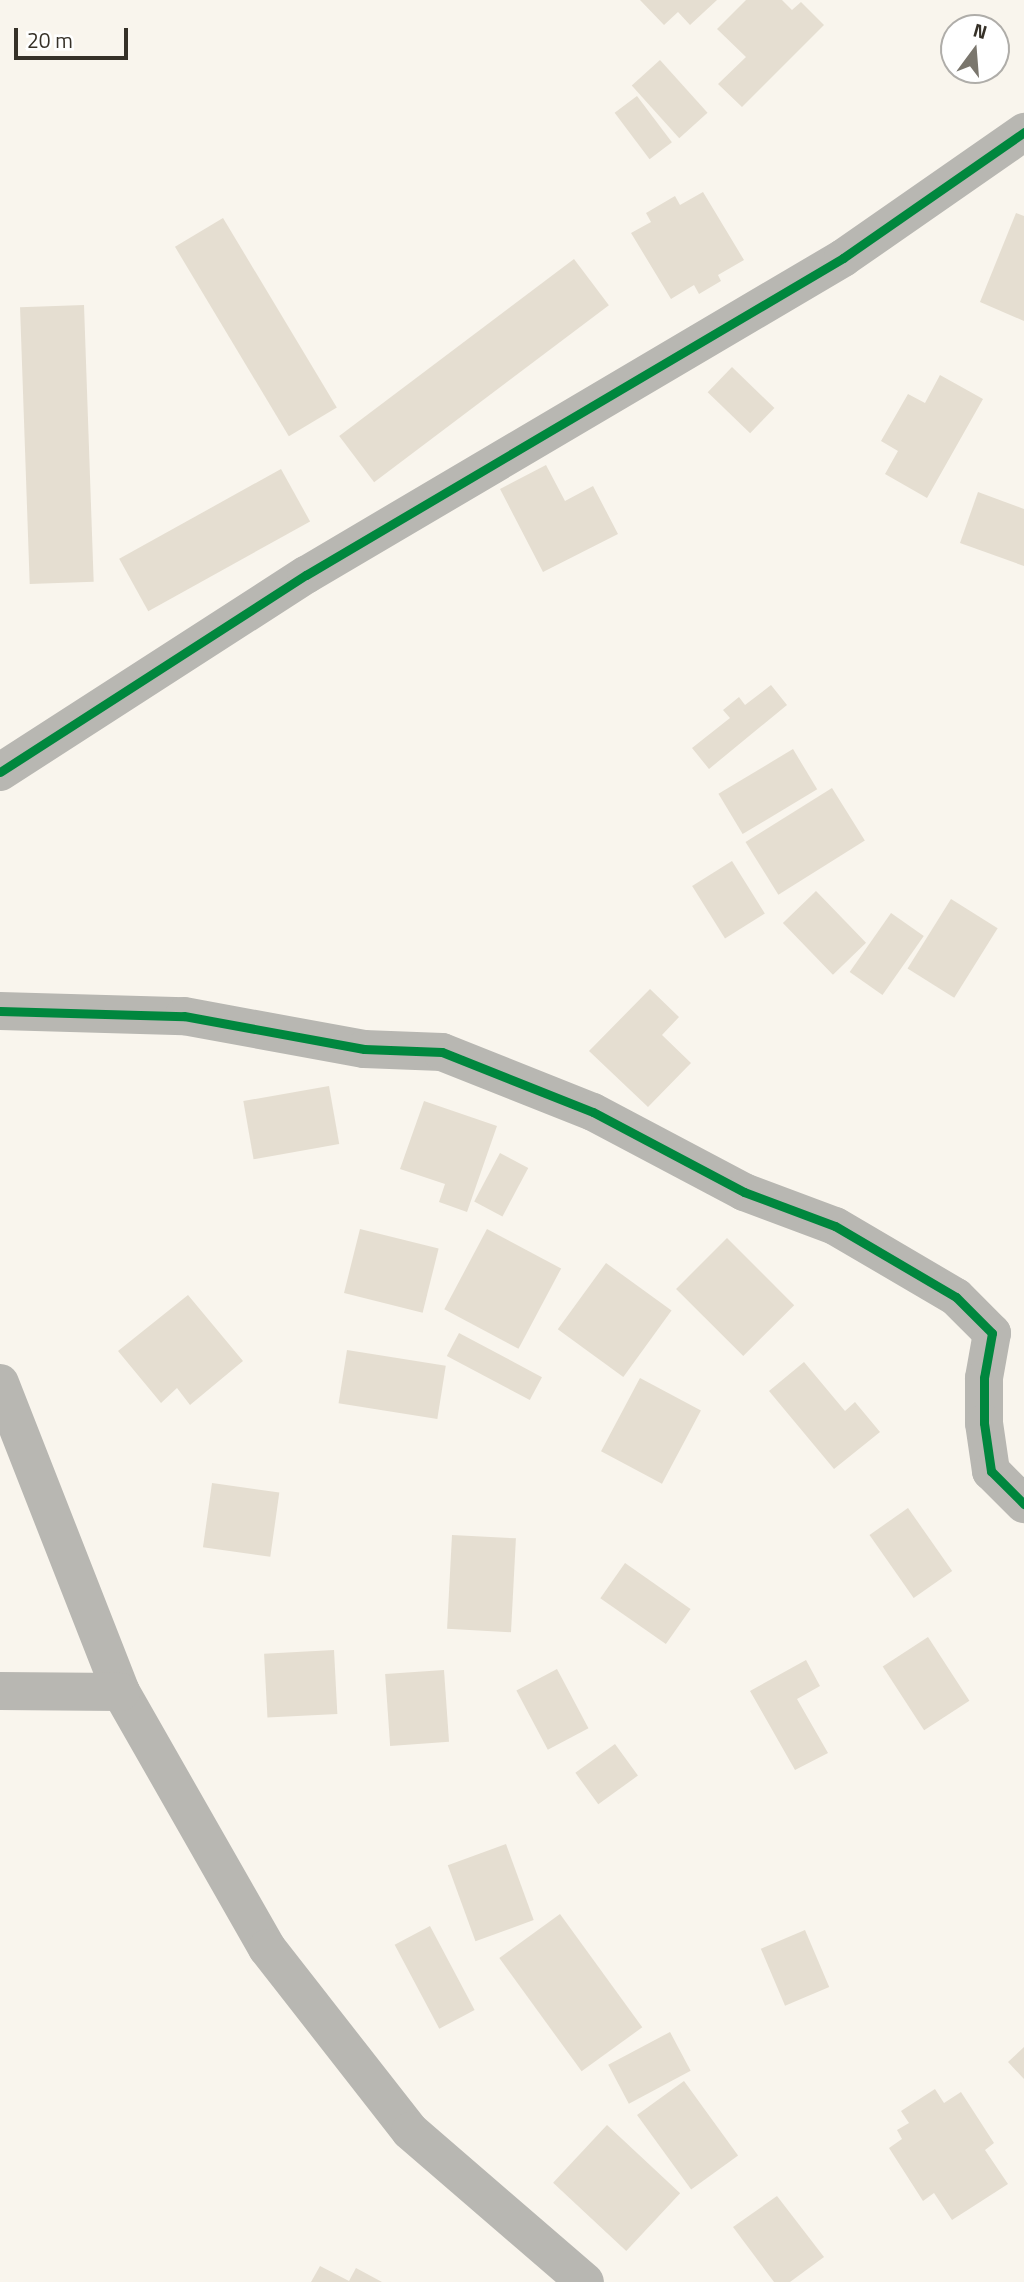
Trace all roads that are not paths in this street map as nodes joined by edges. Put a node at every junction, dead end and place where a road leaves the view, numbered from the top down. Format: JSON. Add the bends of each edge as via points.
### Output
{"nodes":[{"id":1,"x":1024,"y":132,"type":"edge"},
{"id":2,"x":0,"y":772,"type":"edge"},
{"id":3,"x":0,"y":1011,"type":"edge"},
{"id":4,"x":0,"y":1383,"type":"edge"},
{"id":5,"x":1024,"y":1504,"type":"edge"},
{"id":6,"x":0,"y":1691,"type":"edge"},
{"id":7,"x":121,"y":1692,"type":"junction"},
{"id":8,"x":585,"y":2282,"type":"edge"}],
"edges":[{"from":1,"to":2,"type":"street","via":[[843,258],[306,575]]},
{"from":3,"to":5,"type":"street","via":[[184,1016],[364,1049],[442,1052],[593,1112],[744,1192],[835,1226],[956,1297],[992,1334],[984,1378],[991,1471]]},
{"from":4,"to":7,"type":"street"},
{"from":6,"to":7,"type":"street"},
{"from":7,"to":8,"type":"street","via":[[267,1948],[410,2131]]}]}
